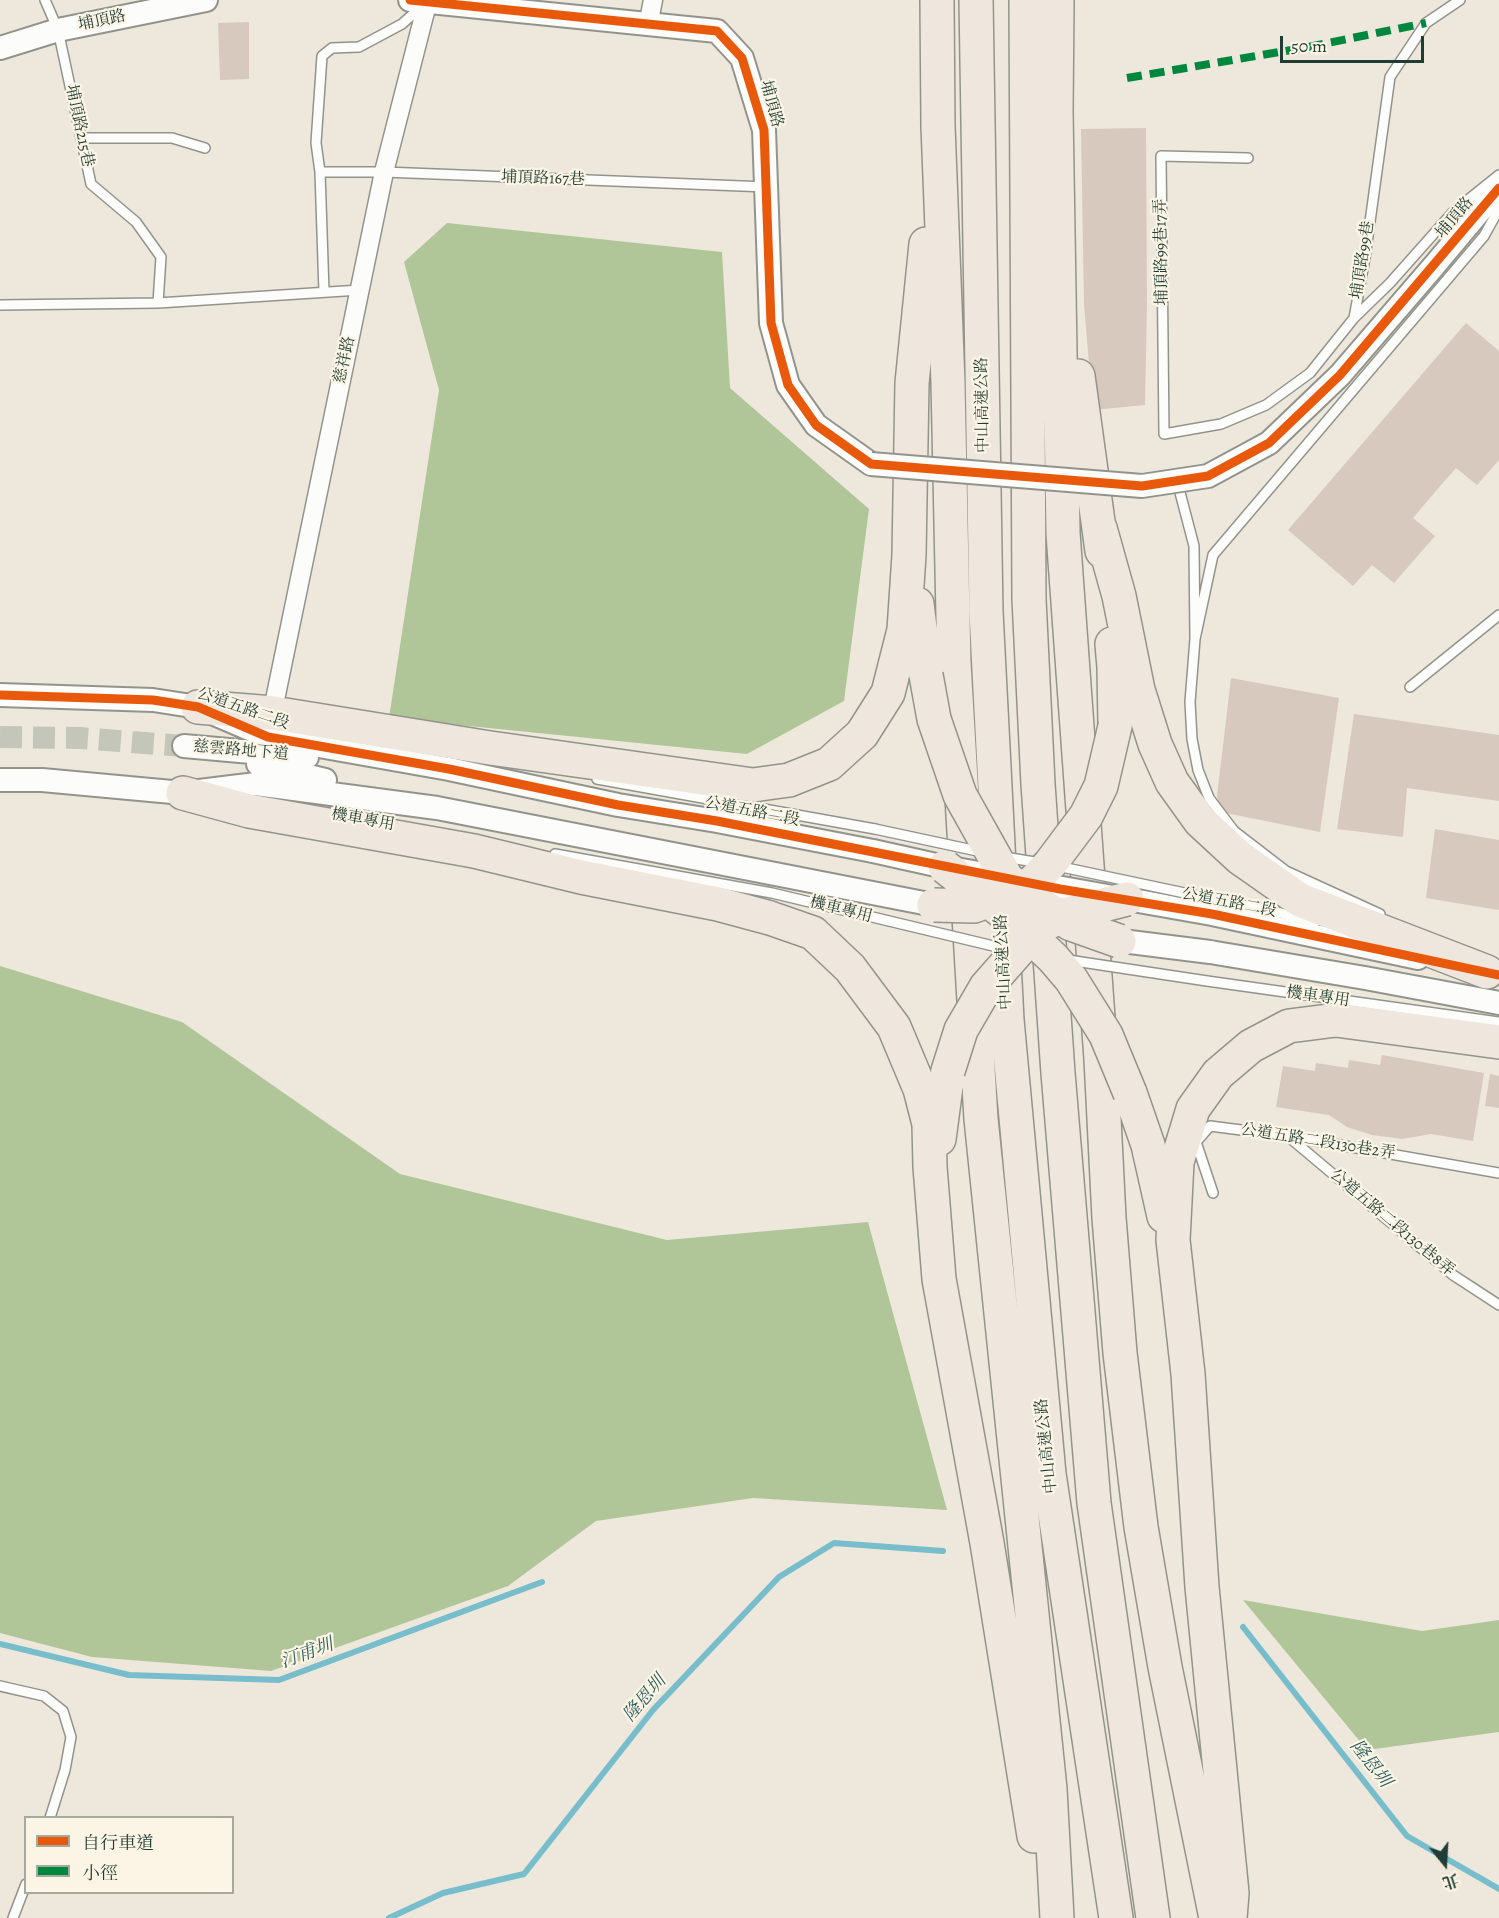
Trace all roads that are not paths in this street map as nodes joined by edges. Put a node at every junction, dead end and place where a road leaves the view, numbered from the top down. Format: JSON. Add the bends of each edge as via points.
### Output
{"nodes":[{"id":1,"x":45,"y":0,"type":"edge"},
{"id":2,"x":206,"y":0,"type":"edge"},
{"id":3,"x":653,"y":0,"type":"edge"},
{"id":4,"x":937,"y":0,"type":"edge"},
{"id":5,"x":976,"y":0,"type":"edge"},
{"id":6,"x":1026,"y":0,"type":"edge"},
{"id":7,"x":1057,"y":0,"type":"edge"},
{"id":8,"x":1460,"y":0,"type":"edge"},
{"id":9,"x":422,"y":1,"type":"edge"},
{"id":10,"x":648,"y":26,"type":"junction"},
{"id":11,"x":58,"y":30,"type":"junction"},
{"id":12,"x":0,"y":48,"type":"edge"},
{"id":13,"x":1056,"y":112,"type":"junction"},
{"id":14,"x":938,"y":126,"type":"junction"},
{"id":15,"x":81,"y":138,"type":"junction"},
{"id":16,"x":205,"y":148,"type":"dead end"},
{"id":17,"x":1248,"y":158,"type":"dead end"},
{"id":18,"x":320,"y":172,"type":"junction"},
{"id":19,"x":384,"y":172,"type":"junction"},
{"id":20,"x":1499,"y":175,"type":"edge"},
{"id":21,"x":766,"y":187,"type":"junction"},
{"id":22,"x":1499,"y":188,"type":"edge"},
{"id":23,"x":1499,"y":209,"type":"edge"},
{"id":24,"x":360,"y":290,"type":"junction"},
{"id":25,"x":324,"y":292,"type":"junction"},
{"id":26,"x":158,"y":303,"type":"junction"},
{"id":27,"x":0,"y":305,"type":"edge"},
{"id":28,"x":1354,"y":318,"type":"junction"},
{"id":29,"x":1164,"y":434,"type":"joint"},
{"id":30,"x":1177,"y":480,"type":"junction"},
{"id":31,"x":1100,"y":528,"type":"junction"},
{"id":32,"x":909,"y":555,"type":"junction"},
{"id":33,"x":1499,"y":615,"type":"edge"},
{"id":34,"x":1195,"y":639,"type":"junction"},
{"id":35,"x":1410,"y":687,"type":"dead end"},
{"id":36,"x":0,"y":694,"type":"edge"},
{"id":37,"x":198,"y":707,"type":"junction"},
{"id":38,"x":272,"y":717,"type":"junction"},
{"id":39,"x":387,"y":742,"type":"dead end"},
{"id":40,"x":449,"y":769,"type":"junction"},
{"id":41,"x":585,"y":777,"type":"dead end"},
{"id":42,"x":0,"y":780,"type":"edge"},
{"id":43,"x":183,"y":793,"type":"junction"},
{"id":44,"x":252,"y":801,"type":"dead end"},
{"id":45,"x":437,"y":807,"type":"junction"},
{"id":46,"x":874,"y":840,"type":"junction"},
{"id":47,"x":547,"y":853,"type":"dead end"},
{"id":48,"x":945,"y":867,"type":"joint"},
{"id":49,"x":1126,"y":899,"type":"junction"},
{"id":50,"x":934,"y":905,"type":"joint"},
{"id":51,"x":1212,"y":907,"type":"junction"},
{"id":52,"x":1026,"y":913,"type":"junction"},
{"id":53,"x":1390,"y":920,"type":"dead end"},
{"id":54,"x":1327,"y":926,"type":"dead end"},
{"id":55,"x":1410,"y":931,"type":"dead end"},
{"id":56,"x":1350,"y":933,"type":"dead end"},
{"id":57,"x":1119,"y":941,"type":"joint"},
{"id":58,"x":1493,"y":974,"type":"edge"},
{"id":59,"x":1499,"y":1003,"type":"edge"},
{"id":60,"x":1499,"y":1022,"type":"edge"},
{"id":61,"x":1499,"y":1042,"type":"edge"},
{"id":62,"x":1288,"y":1136,"type":"junction"},
{"id":63,"x":1499,"y":1173,"type":"edge"},
{"id":64,"x":1213,"y":1193,"type":"dead end"},
{"id":65,"x":1173,"y":1240,"type":"junction"},
{"id":66,"x":939,"y":1279,"type":"junction"},
{"id":67,"x":1499,"y":1305,"type":"edge"},
{"id":68,"x":0,"y":1686,"type":"edge"},
{"id":69,"x":51,"y":1816,"type":"edge"},
{"id":70,"x":24,"y":1889,"type":"edge"},
{"id":71,"x":13,"y":1918,"type":"edge"},
{"id":72,"x":1048,"y":1918,"type":"edge"},
{"id":73,"x":1057,"y":1918,"type":"edge"},
{"id":74,"x":1116,"y":1918,"type":"edge"},
{"id":75,"x":1153,"y":1918,"type":"edge"},
{"id":76,"x":1216,"y":1918,"type":"edge"},
{"id":77,"x":1230,"y":1918,"type":"edge"}],
"edges":[{"from":1,"to":11,"type":"lane","name":"埔頂路215巷"},
{"from":2,"to":11,"type":"street","name":"埔頂路"},
{"from":3,"to":10,"type":"street"},
{"from":4,"to":14,"type":"highway"},
{"from":5,"to":74,"type":"highway","name":"中山高速公路","via":[[987,612],[1007,1020],[1049,1474]]},
{"from":6,"to":75,"type":"highway","via":[[1029,599],[1042,842],[1094,1503]]},
{"from":7,"to":13,"type":"highway"},
{"from":8,"to":28,"type":"lane","name":"埔頂路99巷","via":[[1426,23],[1390,77]]},
{"from":9,"to":10,"type":"street","name":"埔頂路"},
{"from":9,"to":18,"type":"lane","via":[[402,24],[358,47],[332,48],[322,56],[316,143]]},
{"from":9,"to":19,"type":"street","name":"慈祥路"},
{"from":10,"to":21,"type":"street","name":"埔頂路","via":[[717,31],[742,58],[764,130]]},
{"from":11,"to":12,"type":"street","name":"埔頂路"},
{"from":11,"to":15,"type":"lane","name":"埔頂路215巷"},
{"from":13,"to":31,"type":"highway","via":[[1073,340]]},
{"from":13,"to":76,"type":"highway","via":[[1063,532],[1119,1341],[1141,1527]]},
{"from":14,"to":32,"type":"highway","via":[[912,382]]},
{"from":14,"to":73,"type":"highway","via":[[954,663],[981,1119],[1050,1789]]},
{"from":15,"to":16,"type":"lane","via":[[172,138]]},
{"from":15,"to":26,"type":"lane","name":"埔頂路215巷","via":[[91,184],[136,222],[161,257]]},
{"from":17,"to":29,"type":"lane","name":"埔頂路99巷17弄","via":[[1161,156]]},
{"from":18,"to":19,"type":"lane","name":"埔頂路167巷"},
{"from":18,"to":25,"type":"lane"},
{"from":19,"to":21,"type":"lane","name":"埔頂路167巷"},
{"from":19,"to":24,"type":"street","name":"慈祥路"},
{"from":20,"to":28,"type":"lane","via":[[1454,211]]},
{"from":21,"to":30,"type":"street","name":"埔頂路","bridge":true,"via":[[771,322],[788,385],[816,425],[871,464],[1142,486]]},
{"from":22,"to":30,"type":"street","name":"埔頂路","bridge":true,"via":[[1340,375],[1269,443],[1208,476]]},
{"from":23,"to":34,"type":"lane","via":[[1484,236],[1213,555]]},
{"from":24,"to":25,"type":"lane"},
{"from":24,"to":38,"type":"street","name":"慈祥路"},
{"from":25,"to":26,"type":"lane"},
{"from":26,"to":27,"type":"lane"},
{"from":28,"to":29,"type":"lane","name":"埔頂路99巷","via":[[1310,374],[1266,405],[1221,424]]},
{"from":30,"to":34,"type":"lane","via":[[1194,546]]},
{"from":31,"to":52,"type":"highway","bridge":true,"via":[[1114,667],[1115,726],[1101,786]]},
{"from":31,"to":58,"type":"highway","via":[[1138,690],[1155,744],[1172,782],[1200,821],[1240,858],[1300,900]]},
{"from":32,"to":38,"type":"highway","via":[[904,630],[888,693],[862,734],[829,764],[789,780],[753,785]]},
{"from":32,"to":52,"type":"highway","bridge":true,"via":[[934,719],[947,762],[960,795]]},
{"from":33,"to":35,"type":"lane"},
{"from":34,"to":53,"type":"lane","via":[[1190,702],[1192,739],[1209,798],[1234,831],[1286,871]]},
{"from":36,"to":37,"type":"street","name":"公道五路二段","via":[[153,700]]},
{"from":37,"to":38,"type":"highway"},
{"from":37,"to":40,"type":"street","name":"公道五路二段","via":[[268,736]]},
{"from":38,"to":39,"type":"lane"},
{"from":40,"to":45,"type":"street","name":"慈雲路地下道","via":[[184,746]]},
{"from":40,"to":46,"type":"street","name":"公道五路二段","via":[[618,805]]},
{"from":41,"to":46,"type":"lane","name":"機車專用"},
{"from":42,"to":43,"type":"street"},
{"from":43,"to":44,"type":"lane"},
{"from":43,"to":45,"type":"street","via":[[256,784]]},
{"from":43,"to":66,"type":"highway","via":[[249,811],[474,851],[718,904],[813,933],[850,968],[894,1027],[920,1089],[929,1124]]},
{"from":45,"to":50,"type":"street"},
{"from":46,"to":48,"type":"street","name":"公道五路二段","bridge":true},
{"from":46,"to":52,"type":"lane","name":"機車專用","bridge":true},
{"from":47,"to":52,"type":"lane","name":"機車專用","bridge":true,"via":[[772,893],[864,915]]},
{"from":48,"to":52,"type":"highway","bridge":true},
{"from":49,"to":51,"type":"street","name":"公道五路二段"},
{"from":49,"to":52,"type":"highway","bridge":true},
{"from":49,"to":52,"type":"street","name":"公道五路二段","bridge":true},
{"from":50,"to":52,"type":"highway","bridge":true},
{"from":51,"to":52,"type":"lane","name":"機車專用","bridge":true},
{"from":51,"to":54,"type":"lane","name":"機車專用","via":[[1281,913]]},
{"from":51,"to":58,"type":"street","name":"公道五路二段"},
{"from":52,"to":57,"type":"highway","bridge":true},
{"from":52,"to":60,"type":"lane","name":"機車專用","bridge":true,"via":[[1207,981]]},
{"from":52,"to":65,"type":"highway","bridge":true,"via":[[1106,1035],[1148,1145],[1161,1209]]},
{"from":52,"to":66,"type":"highway","bridge":true,"via":[[961,1030],[948,1071],[939,1140]]},
{"from":55,"to":58,"type":"lane"},
{"from":56,"to":58,"type":"lane"},
{"from":57,"to":59,"type":"street","bridge":true,"via":[[1210,952]]},
{"from":61,"to":65,"type":"highway","via":[[1336,1020],[1289,1026],[1251,1046],[1218,1074],[1193,1109],[1177,1162]]},
{"from":62,"to":63,"type":"lane","name":"公道五路二段130巷2弄"},
{"from":62,"to":64,"type":"lane","name":"公道五路二段130巷2弄","via":[[1210,1126],[1196,1142]]},
{"from":62,"to":67,"type":"lane","name":"公道五路二段130巷8弄","via":[[1453,1275]]},
{"from":65,"to":77,"type":"highway","via":[[1232,1893]]},
{"from":66,"to":72,"type":"highway"},
{"from":68,"to":69,"type":"lane","via":[[44,1696],[63,1711],[71,1737]]},
{"from":70,"to":71,"type":"lane"}]}
